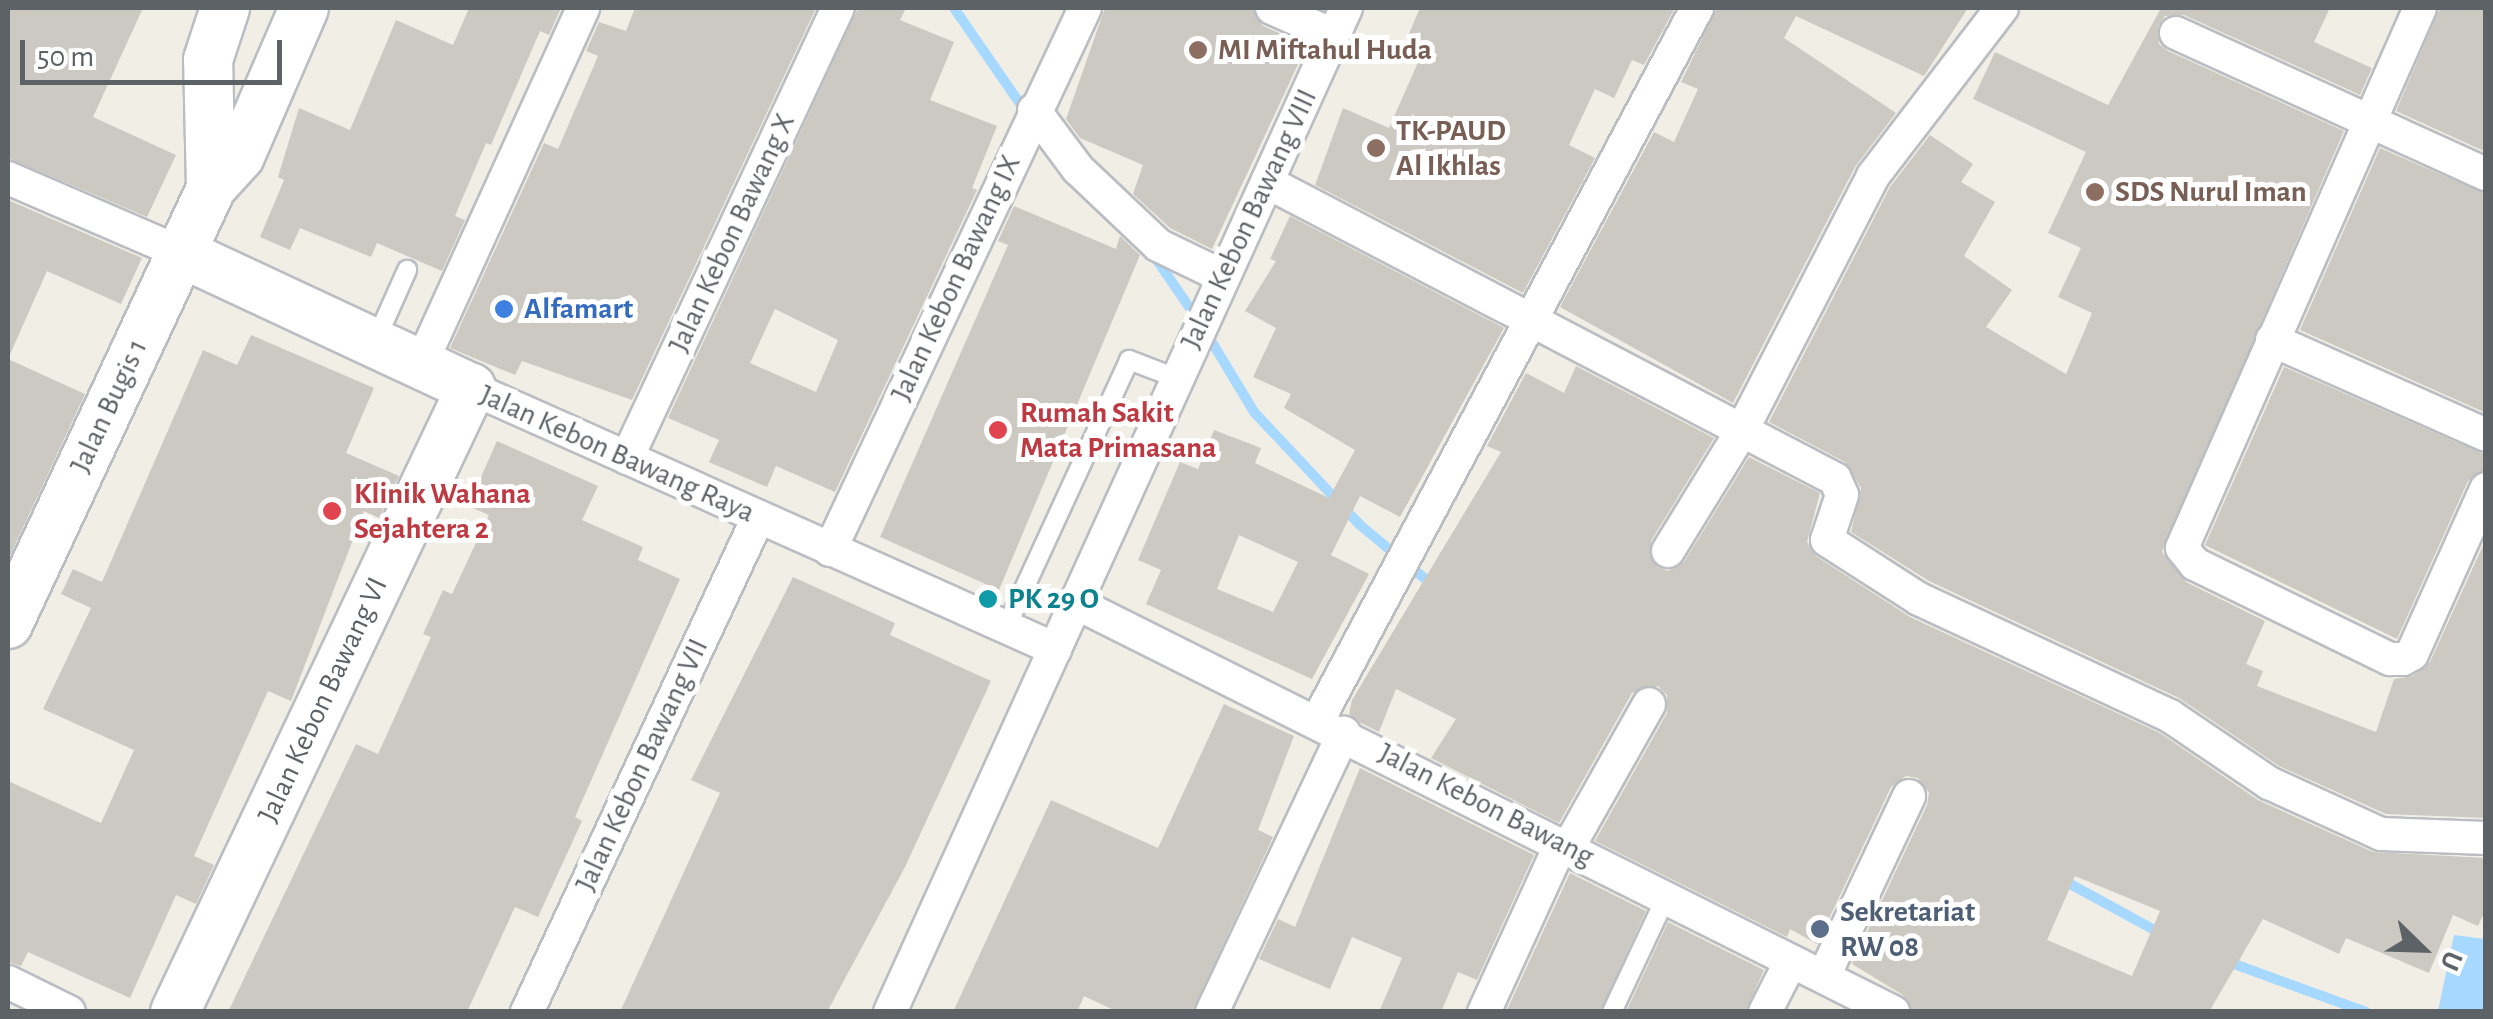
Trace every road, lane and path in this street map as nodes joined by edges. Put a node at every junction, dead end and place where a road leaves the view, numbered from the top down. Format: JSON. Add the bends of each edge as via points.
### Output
{"nodes":[{"id":1,"x":304,"y":8,"type":"edge"},
{"id":2,"x":583,"y":8,"type":"edge"},
{"id":3,"x":838,"y":8,"type":"edge"},
{"id":4,"x":1085,"y":8,"type":"edge"},
{"id":5,"x":1272,"y":8,"type":"edge"},
{"id":6,"x":1696,"y":8,"type":"edge"},
{"id":7,"x":2002,"y":8,"type":"edge"},
{"id":8,"x":2420,"y":8,"type":"edge"},
{"id":9,"x":224,"y":10,"type":"edge"},
{"id":10,"x":1340,"y":21,"type":"edge"},
{"id":11,"x":2176,"y":33,"type":"dead end"},
{"id":12,"x":280,"y":57,"type":"junction"},
{"id":13,"x":1034,"y":111,"type":"junction"},
{"id":14,"x":2369,"y":119,"type":"junction"},
{"id":15,"x":2486,"y":174,"type":"edge"},
{"id":16,"x":8,"y":178,"type":"edge"},
{"id":17,"x":1267,"y":182,"type":"junction"},
{"id":18,"x":211,"y":188,"type":"junction"},
{"id":19,"x":181,"y":253,"type":"junction"},
{"id":20,"x":408,"y":270,"type":"dead end"},
{"id":21,"x":1219,"y":284,"type":"junction"},
{"id":22,"x":1531,"y":317,"type":"junction"},
{"id":23,"x":2272,"y":340,"type":"junction"},
{"id":24,"x":375,"y":342,"type":"junction"},
{"id":25,"x":421,"y":364,"type":"junction"},
{"id":26,"x":1181,"y":367,"type":"junction"},
{"id":27,"x":472,"y":388,"type":"junction"},
{"id":28,"x":1740,"y":434,"type":"junction"},
{"id":29,"x":2486,"y":435,"type":"edge"},
{"id":30,"x":627,"y":458,"type":"junction"},
{"id":31,"x":2486,"y":490,"type":"edge"},
{"id":32,"x":758,"y":518,"type":"junction"},
{"id":33,"x":830,"y":550,"type":"junction"},
{"id":34,"x":1668,"y":551,"type":"dead end"},
{"id":35,"x":1076,"y":603,"type":"junction"},
{"id":36,"x":8,"y":624,"type":"edge"},
{"id":37,"x":1006,"y":628,"type":"junction"},
{"id":38,"x":1055,"y":650,"type":"junction"},
{"id":39,"x":1649,"y":704,"type":"dead end"},
{"id":40,"x":1331,"y":727,"type":"junction"},
{"id":41,"x":1909,"y":796,"type":"dead end"},
{"id":42,"x":2486,"y":838,"type":"edge"},
{"id":43,"x":1565,"y":846,"type":"junction"},
{"id":44,"x":1666,"y":898,"type":"junction"},
{"id":45,"x":1791,"y":961,"type":"junction"},
{"id":46,"x":1824,"y":976,"type":"junction"},
{"id":47,"x":8,"y":982,"type":"edge"},
{"id":48,"x":69,"y":1012,"type":"edge"},
{"id":49,"x":175,"y":1012,"type":"edge"},
{"id":50,"x":527,"y":1012,"type":"edge"},
{"id":51,"x":890,"y":1012,"type":"edge"},
{"id":52,"x":1212,"y":1012,"type":"edge"},
{"id":53,"x":1484,"y":1012,"type":"edge"},
{"id":54,"x":1612,"y":1012,"type":"edge"},
{"id":55,"x":1765,"y":1012,"type":"edge"},
{"id":56,"x":1893,"y":1012,"type":"edge"}],
"edges":[{"from":1,"to":12,"type":"street","name":"Jalan Bugis 1"},
{"from":2,"to":25,"type":"street"},
{"from":3,"to":30,"type":"street","name":"Jalan Kebon Bawang X"},
{"from":4,"to":13,"type":"street","name":"Jalan Kebon Bawang IX"},
{"from":5,"to":10,"type":"street"},
{"from":6,"to":22,"type":"street"},
{"from":7,"to":28,"type":"street","via":[[1873,176]]},
{"from":8,"to":14,"type":"street"},
{"from":9,"to":12,"type":"street","via":[[220,27],[233,53],[260,62]]},
{"from":9,"to":18,"type":"street","name":"Jalan Bugis 1","via":[[208,60]]},
{"from":10,"to":17,"type":"street","name":"Jalan Kebon Bawang VIII"},
{"from":11,"to":14,"type":"street"},
{"from":12,"to":18,"type":"street","name":"Jalan Bugis 1","via":[[240,156]]},
{"from":13,"to":21,"type":"street","via":[[1078,168],[1158,246]]},
{"from":13,"to":33,"type":"street","name":"Jalan Kebon Bawang IX"},
{"from":14,"to":15,"type":"street"},
{"from":14,"to":23,"type":"street"},
{"from":16,"to":19,"type":"street"},
{"from":17,"to":21,"type":"street","name":"Jalan Kebon Bawang VIII"},
{"from":17,"to":22,"type":"street"},
{"from":18,"to":19,"type":"street","name":"Jalan Bugis 1"},
{"from":19,"to":24,"type":"street","name":"Jalan Kebon Bawang Raya"},
{"from":19,"to":36,"type":"street","name":"Jalan Bugis 1"},
{"from":20,"to":24,"type":"lane"},
{"from":21,"to":26,"type":"street","name":"Jalan Kebon Bawang VIII"},
{"from":22,"to":28,"type":"street"},
{"from":22,"to":40,"type":"street","via":[[1410,540]]},
{"from":23,"to":29,"type":"street"},
{"from":23,"to":31,"type":"street","via":[[2183,539],[2184,556],[2195,564],[2390,659],[2403,659],[2412,654]]},
{"from":24,"to":25,"type":"street","name":"Jalan Kebon Bawang Raya"},
{"from":25,"to":27,"type":"street","name":"Jalan Kebon Bawang Raya"},
{"from":26,"to":35,"type":"street","name":"Jalan Kebon Bawang VIII"},
{"from":26,"to":37,"type":"lane","via":[[1129,360]]},
{"from":27,"to":30,"type":"street","name":"Jalan Kebon Bawang Raya"},
{"from":27,"to":49,"type":"street","name":"Jalan Kebon Bawang VI"},
{"from":28,"to":34,"type":"street"},
{"from":28,"to":42,"type":"street","via":[[1836,478],[1842,495],[1827,540],[1920,598],[2170,716],[2269,783],[2381,834]]},
{"from":30,"to":32,"type":"street","name":"Jalan Kebon Bawang Raya"},
{"from":32,"to":33,"type":"street","name":"Jalan Kebon Bawang Raya"},
{"from":32,"to":50,"type":"street","name":"Jalan Kebon Bawang VII"},
{"from":33,"to":37,"type":"street","name":"Jalan Kebon Bawang Raya"},
{"from":35,"to":38,"type":"street","name":"Jalan Kebon Bawang VIII"},
{"from":35,"to":40,"type":"street","name":"Jalan Kebon Bawang"},
{"from":37,"to":38,"type":"street","name":"Jalan Kebon Bawang Raya"},
{"from":38,"to":51,"type":"street","name":"Jalan Kebon Bawang VIII"},
{"from":39,"to":43,"type":"street"},
{"from":40,"to":43,"type":"street","name":"Jalan Kebon Bawang"},
{"from":40,"to":52,"type":"street"},
{"from":41,"to":46,"type":"street"},
{"from":43,"to":44,"type":"street","name":"Jalan Kebon Bawang"},
{"from":43,"to":53,"type":"street"},
{"from":44,"to":45,"type":"street","name":"Jalan Kebon Bawang"},
{"from":44,"to":54,"type":"lane"},
{"from":45,"to":46,"type":"street","name":"Jalan Kebon Bawang"},
{"from":45,"to":55,"type":"street"},
{"from":46,"to":56,"type":"street","name":"Jalan Kebon Bawang"},
{"from":47,"to":48,"type":"street"}]}
